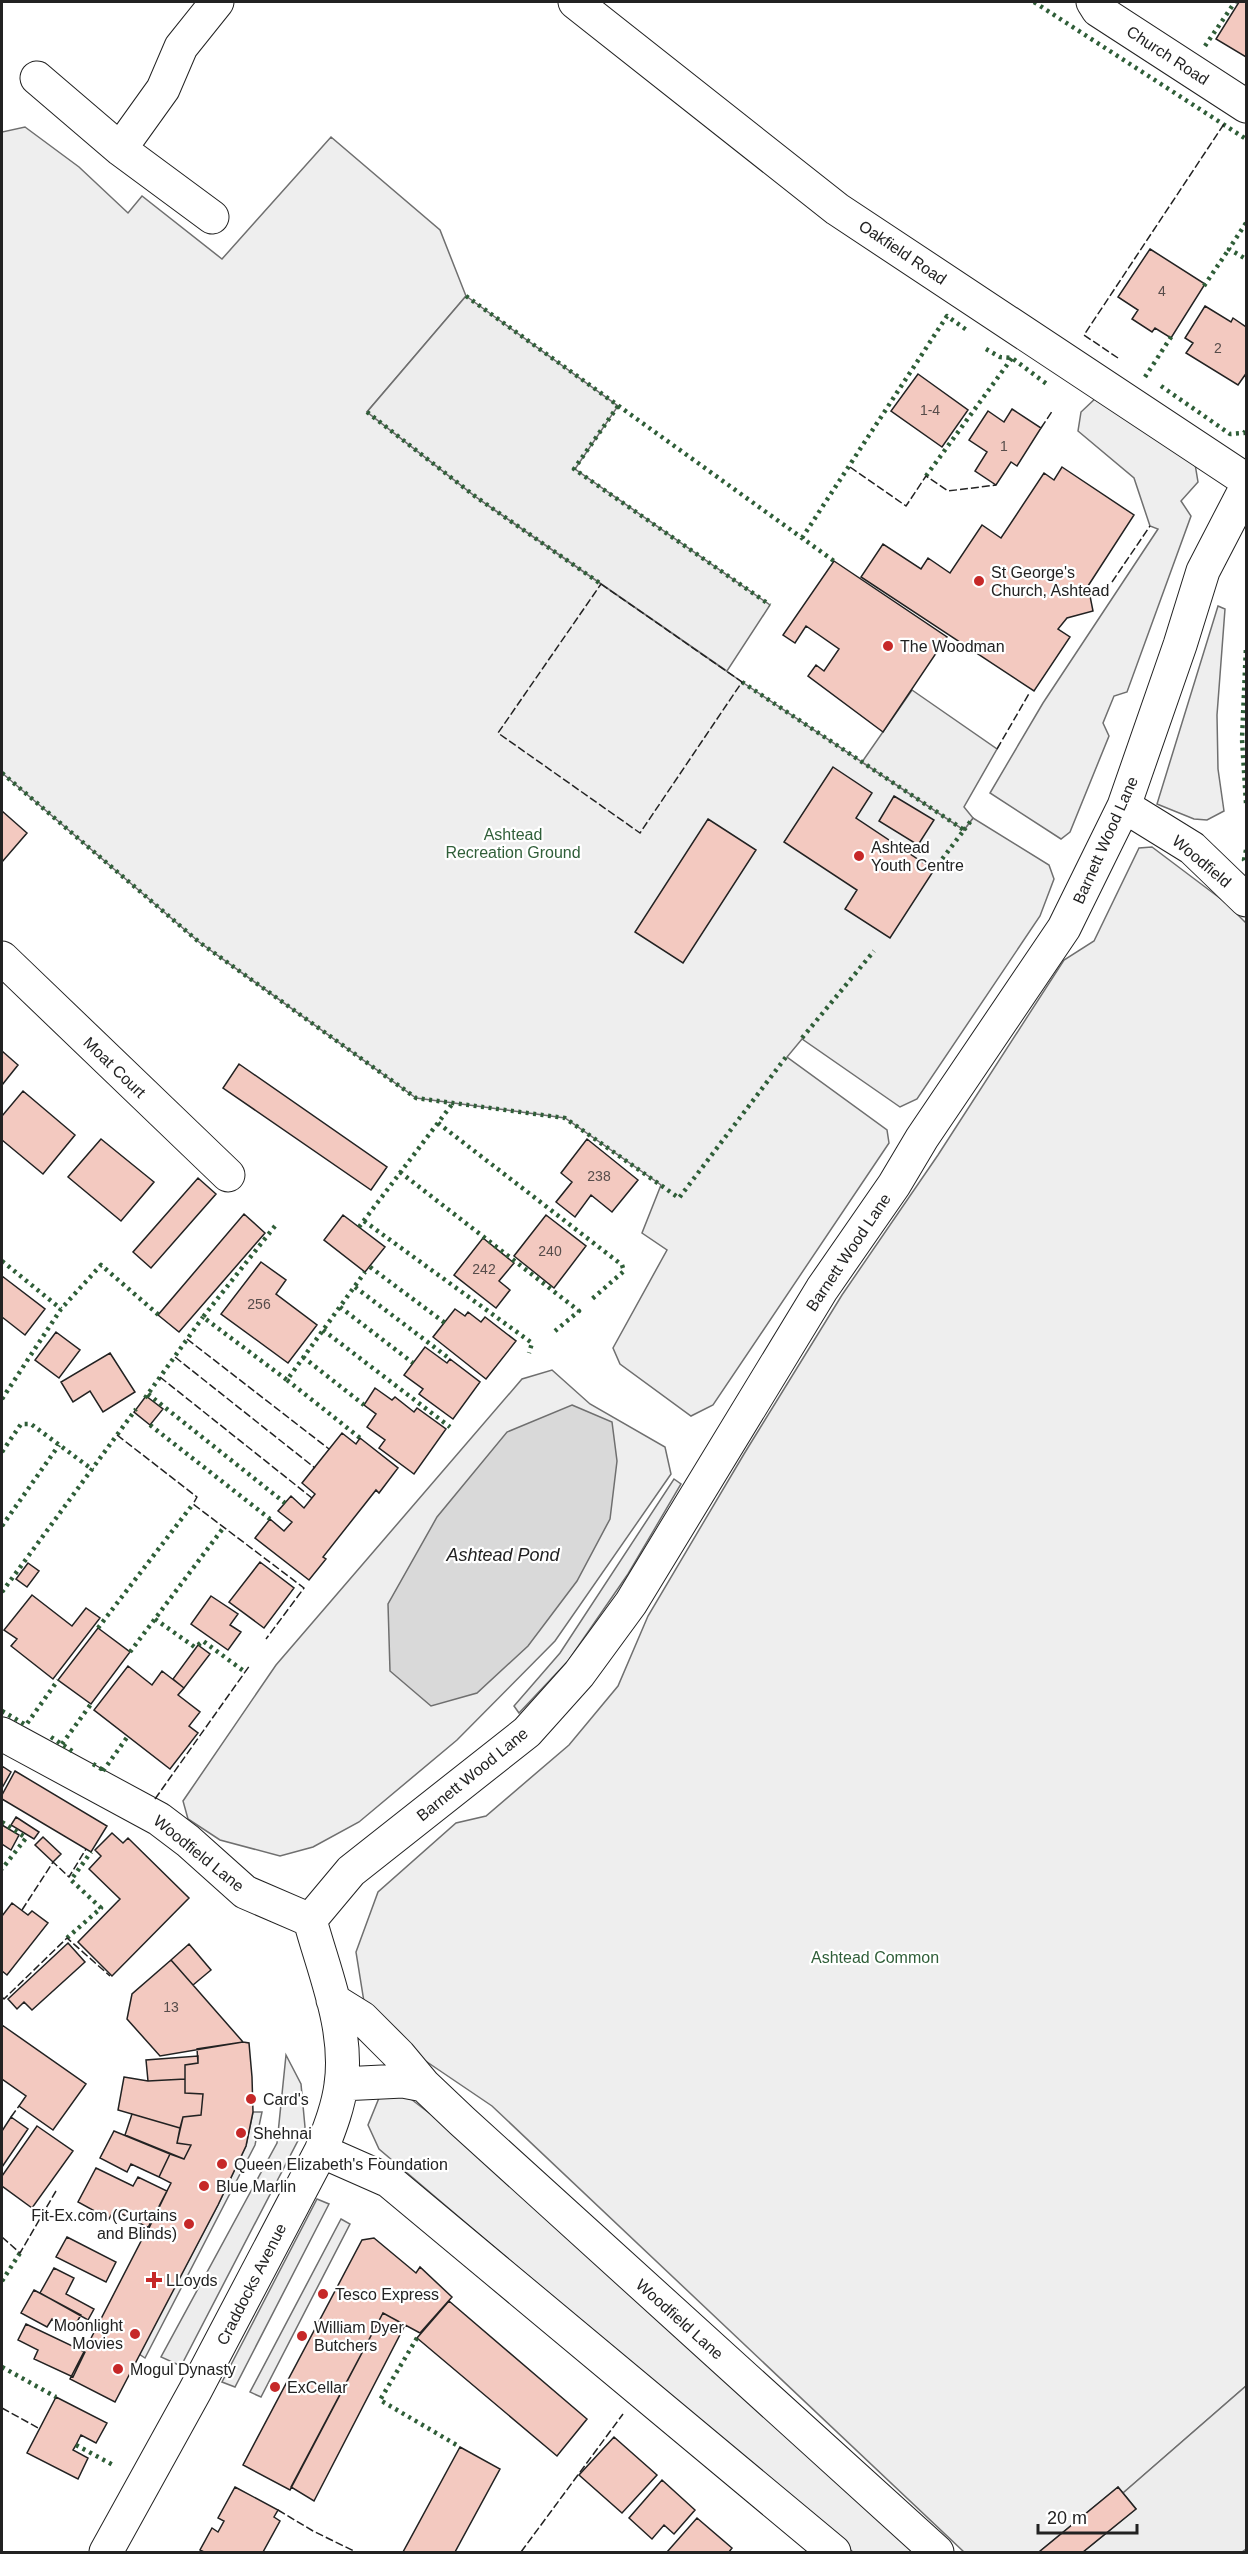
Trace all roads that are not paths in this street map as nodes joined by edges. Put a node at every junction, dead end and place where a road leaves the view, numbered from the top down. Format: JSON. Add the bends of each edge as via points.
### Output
{"nodes":[{"id":1,"x":217,"y":2,"type":"edge"},
{"id":2,"x":575,"y":2,"type":"edge"},
{"id":3,"x":1093,"y":2,"type":"edge"},
{"id":4,"x":37,"y":78,"type":"dead end"},
{"id":5,"x":1246,"y":106,"type":"edge"},
{"id":6,"x":120,"y":149,"type":"junction"},
{"id":7,"x":212,"y":217,"type":"dead end"},
{"id":8,"x":1246,"y":480,"type":"edge"},
{"id":9,"x":1246,"y":488,"type":"edge"},
{"id":10,"x":1124,"y":806,"type":"junction"},
{"id":11,"x":1246,"y":900,"type":"edge"},
{"id":12,"x":2,"y":958,"type":"edge"},
{"id":13,"x":228,"y":1175,"type":"dead end"},
{"id":14,"x":2,"y":1734,"type":"edge"},
{"id":15,"x":310,"y":1920,"type":"junction"},
{"id":16,"x":333,"y":2000,"type":"junction"},
{"id":17,"x":341,"y":2084,"type":"junction"},
{"id":18,"x":424,"y":2085,"type":"junction"},
{"id":19,"x":321,"y":2151,"type":"junction"},
{"id":20,"x":106,"y":2553,"type":"edge"},
{"id":21,"x":834,"y":2553,"type":"edge"},
{"id":22,"x":937,"y":2553,"type":"edge"}],
"edges":[{"from":1,"to":6,"type":"street","via":[[181,47],[163,89]]},
{"from":2,"to":8,"type":"street","name":"Oakfield Road","via":[[837,209]]},
{"from":3,"to":5,"type":"street","name":"Church Road","via":[[1098,10]]},
{"from":4,"to":6,"type":"street"},
{"from":6,"to":7,"type":"street"},
{"from":9,"to":10,"type":"street","name":"Barnett Wood Lane","via":[[1203,571]]},
{"from":10,"to":11,"type":"street","name":"Woodfield","via":[[1192,848]]},
{"from":10,"to":15,"type":"street","name":"Barnett Wood Lane","via":[[1064,928],[822,1289],[631,1603],[579,1674],[527,1732],[351,1871]]},
{"from":12,"to":13,"type":"street","name":"Moat Court"},
{"from":14,"to":15,"type":"street","name":"Woodfield Lane","via":[[159,1819],[245,1892]]},
{"from":15,"to":16,"type":"street"},
{"from":16,"to":17,"type":"street","name":"Craddocks Avenue","via":[[341,2041]]},
{"from":16,"to":18,"type":"street","name":"Woodfield Lane","via":[[362,2019]]},
{"from":17,"to":18,"type":"street","via":[[403,2081]]},
{"from":17,"to":19,"type":"street","name":"Craddocks Avenue"},
{"from":18,"to":22,"type":"street","name":"Woodfield Lane"},
{"from":19,"to":20,"type":"street","name":"Craddocks Avenue"},
{"from":19,"to":21,"type":"street","via":[[389,2181]]}]}
